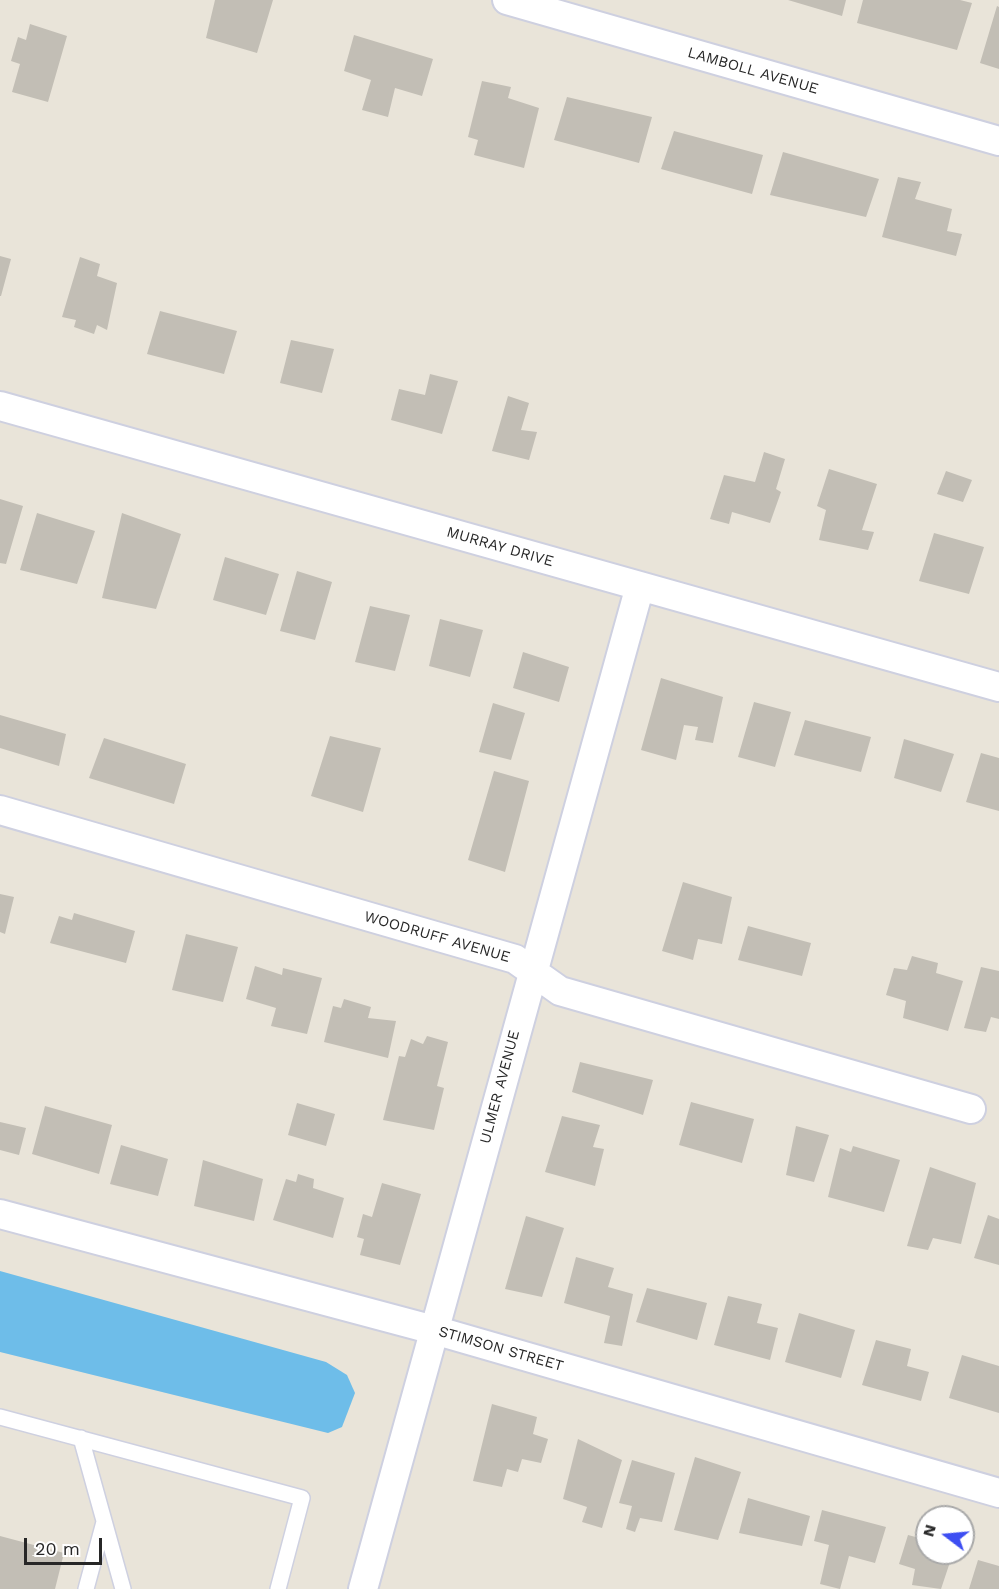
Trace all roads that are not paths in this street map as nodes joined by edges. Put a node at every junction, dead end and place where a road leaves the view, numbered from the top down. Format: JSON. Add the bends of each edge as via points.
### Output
{"nodes":[{"id":1,"x":507,"y":0,"type":"edge"},
{"id":2,"x":999,"y":141,"type":"edge"},
{"id":3,"x":0,"y":406,"type":"edge"},
{"id":4,"x":640,"y":586,"type":"junction"},
{"id":5,"x":999,"y":687,"type":"edge"},
{"id":6,"x":0,"y":810,"type":"edge"},
{"id":7,"x":532,"y":972,"type":"junction"},
{"id":8,"x":971,"y":1109,"type":"dead end"},
{"id":9,"x":0,"y":1214,"type":"edge"},
{"id":10,"x":434,"y":1330,"type":"junction"},
{"id":11,"x":0,"y":1417,"type":"edge"},
{"id":12,"x":81,"y":1438,"type":"junction"},
{"id":13,"x":999,"y":1493,"type":"edge"},
{"id":14,"x":105,"y":1519,"type":"junction"},
{"id":15,"x":86,"y":1589,"type":"edge"},
{"id":16,"x":123,"y":1589,"type":"edge"},
{"id":17,"x":278,"y":1589,"type":"edge"},
{"id":18,"x":363,"y":1589,"type":"edge"}],
"edges":[{"from":1,"to":2,"type":"street","name":"LAMBOLL AVENUE"},
{"from":3,"to":4,"type":"street","name":"MURRAY DRIVE"},
{"from":4,"to":5,"type":"street","name":"MURRAY DRIVE"},
{"from":4,"to":7,"type":"street","name":"ULMER AVENUE"},
{"from":6,"to":7,"type":"street","name":"WOODRUFF AVENUE","via":[[515,959]]},
{"from":7,"to":8,"type":"street","name":"WOODRUFF AVENUE","via":[[560,992]]},
{"from":7,"to":10,"type":"street","name":"ULMER AVENUE"},
{"from":9,"to":10,"type":"street","name":"STIMSON STREET"},
{"from":10,"to":13,"type":"street","name":"STIMSON STREET"},
{"from":10,"to":18,"type":"street","name":"ULMER AVENUE"},
{"from":11,"to":12,"type":"lane"},
{"from":12,"to":14,"type":"lane"},
{"from":12,"to":17,"type":"lane","via":[[302,1498]]},
{"from":14,"to":15,"type":"lane"},
{"from":14,"to":16,"type":"lane"}]}
